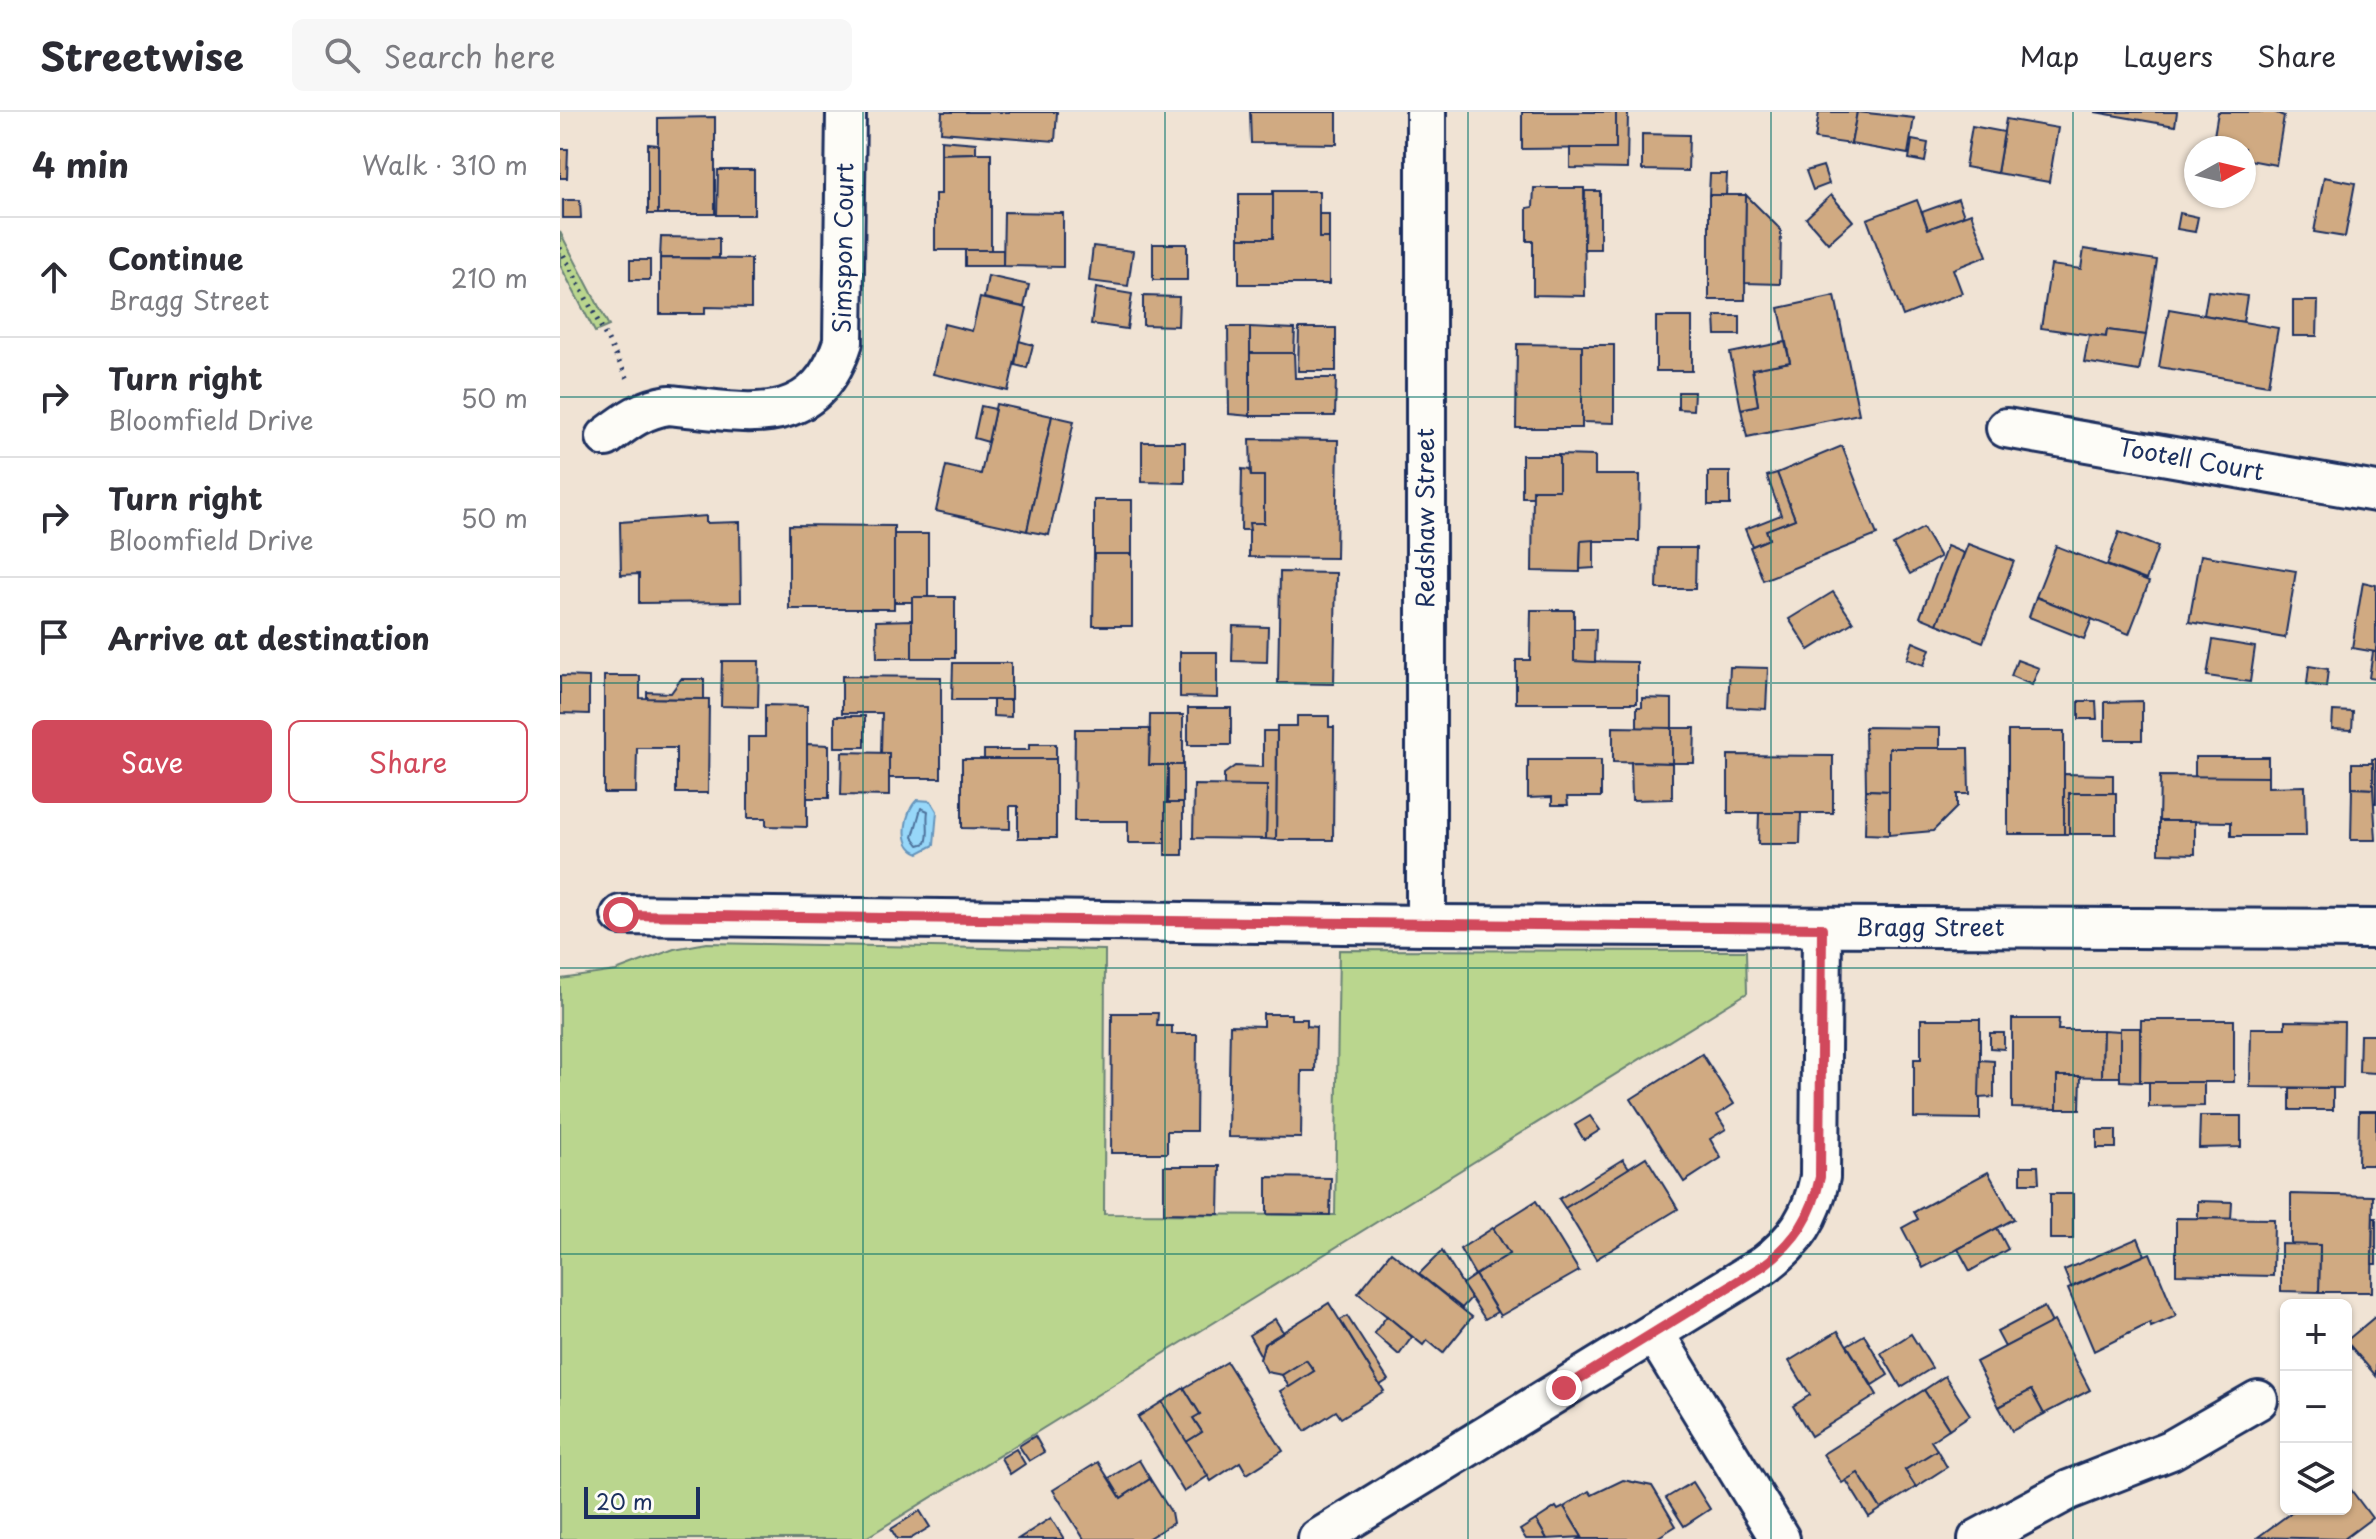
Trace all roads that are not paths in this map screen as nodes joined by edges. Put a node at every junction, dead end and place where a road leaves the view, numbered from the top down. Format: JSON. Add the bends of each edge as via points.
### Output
{"nodes":[{"id":1,"x":846,"y":112,"type":"edge"},
{"id":2,"x":1426,"y":112,"type":"edge"},
{"id":3,"x":2006,"y":428,"type":"dead end"},
{"id":4,"x":606,"y":437,"type":"dead end"},
{"id":5,"x":2376,"y":492,"type":"edge"},
{"id":6,"x":621,"y":915,"type":"dead end"},
{"id":7,"x":1426,"y":925,"type":"junction"},
{"id":8,"x":1822,"y":928,"type":"junction"},
{"id":9,"x":2376,"y":929,"type":"edge"},
{"id":10,"x":1654,"y":1333,"type":"junction"},
{"id":11,"x":2258,"y":1400,"type":"dead end"},
{"id":12,"x":1318,"y":1539,"type":"edge"},
{"id":13,"x":1780,"y":1539,"type":"edge"},
{"id":14,"x":1978,"y":1539,"type":"edge"}],
"edges":[{"from":1,"to":4,"type":"street","name":"Simspon Court","via":[[843,342],[822,386],[790,409],[744,412],[669,405],[644,411]]},
{"from":2,"to":7,"type":"street","name":"Redshaw Street"},
{"from":3,"to":5,"type":"street","name":"Tootell Court"},
{"from":6,"to":7,"type":"street","name":"Bragg Street"},
{"from":7,"to":8,"type":"street","name":"Bragg Street"},
{"from":8,"to":9,"type":"street","name":"Bragg Street"},
{"from":8,"to":10,"type":"street","via":[[1820,1177],[1815,1201],[1788,1247]]},
{"from":10,"to":12,"type":"street"},
{"from":10,"to":13,"type":"street"},
{"from":11,"to":14,"type":"street","via":[[2171,1450],[2069,1490]]}]}
